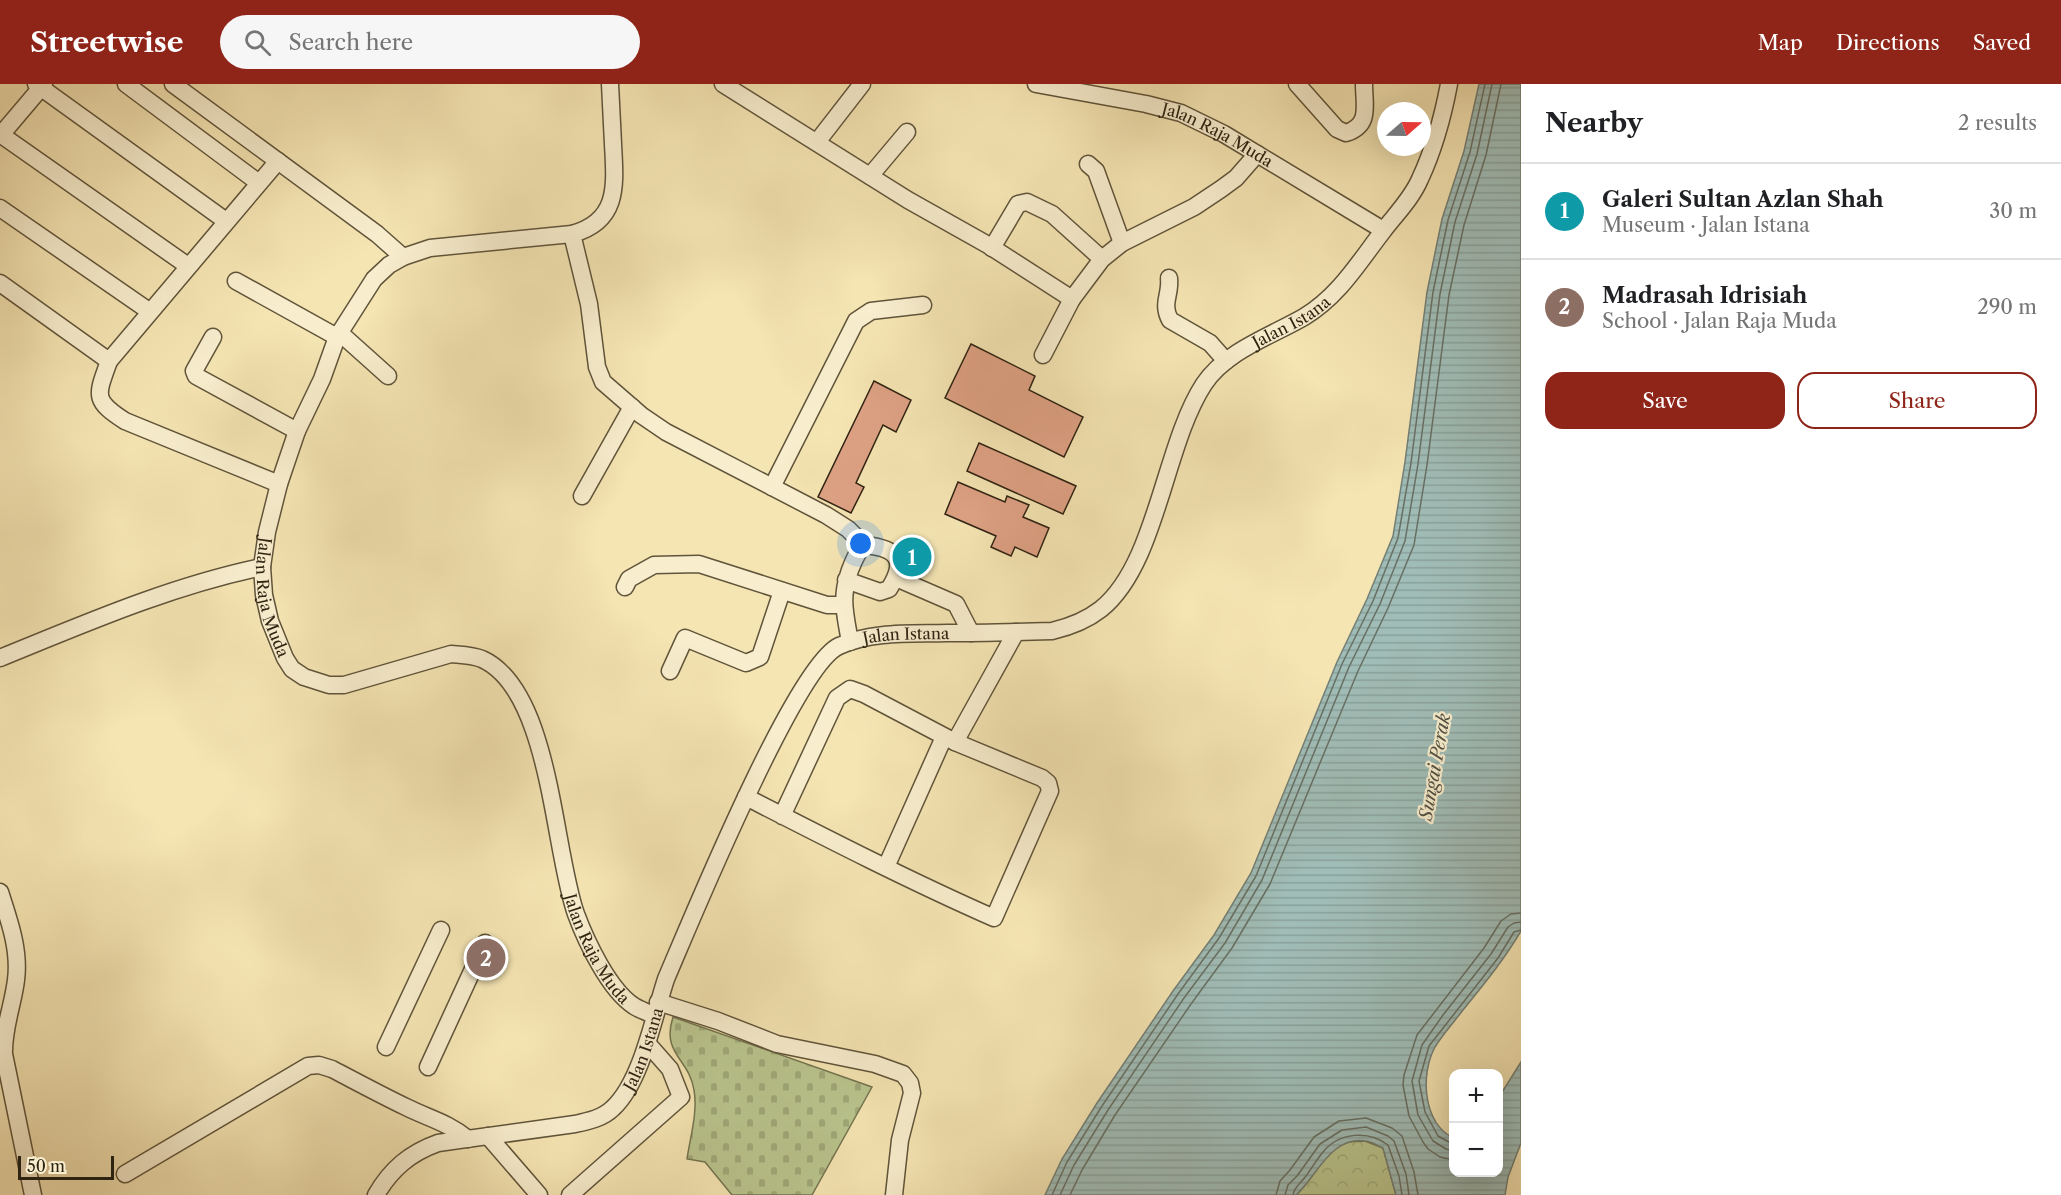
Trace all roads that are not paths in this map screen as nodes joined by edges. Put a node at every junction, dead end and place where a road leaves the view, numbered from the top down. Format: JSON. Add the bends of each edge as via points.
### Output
{"nodes":[{"id":1,"x":126,"y":84,"type":"edge"},
{"id":2,"x":173,"y":84,"type":"edge"},
{"id":3,"x":610,"y":84,"type":"edge"},
{"id":4,"x":723,"y":84,"type":"edge"},
{"id":5,"x":862,"y":84,"type":"edge"},
{"id":6,"x":1036,"y":84,"type":"edge"},
{"id":7,"x":1297,"y":84,"type":"edge"},
{"id":8,"x":1364,"y":84,"type":"edge"},
{"id":9,"x":1449,"y":84,"type":"edge"},
{"id":10,"x":40,"y":85,"type":"edge"},
{"id":11,"x":907,"y":132,"type":"dead end"},
{"id":12,"x":0,"y":135,"type":"edge"},
{"id":13,"x":817,"y":142,"type":"junction"},
{"id":14,"x":1257,"y":154,"type":"junction"},
{"id":15,"x":278,"y":162,"type":"junction"},
{"id":16,"x":1088,"y":164,"type":"dead end"},
{"id":17,"x":870,"y":176,"type":"junction"},
{"id":18,"x":260,"y":183,"type":"junction"},
{"id":19,"x":0,"y":208,"type":"edge"},
{"id":20,"x":226,"y":221,"type":"junction"},
{"id":21,"x":1383,"y":230,"type":"junction"},
{"id":22,"x":572,"y":234,"type":"junction"},
{"id":23,"x":1122,"y":243,"type":"junction"},
{"id":24,"x":992,"y":248,"type":"junction"},
{"id":25,"x":403,"y":256,"type":"junction"},
{"id":26,"x":1102,"y":259,"type":"junction"},
{"id":27,"x":188,"y":266,"type":"junction"},
{"id":28,"x":1170,"y":278,"type":"dead end"},
{"id":29,"x":236,"y":281,"type":"dead end"},
{"id":30,"x":0,"y":283,"type":"edge"},
{"id":31,"x":1072,"y":299,"type":"junction"},
{"id":32,"x":923,"y":305,"type":"dead end"},
{"id":33,"x":149,"y":311,"type":"junction"},
{"id":34,"x":338,"y":335,"type":"junction"},
{"id":35,"x":213,"y":337,"type":"dead end"},
{"id":36,"x":1043,"y":355,"type":"dead end"},
{"id":37,"x":108,"y":361,"type":"junction"},
{"id":38,"x":1226,"y":361,"type":"junction"},
{"id":39,"x":388,"y":376,"type":"dead end"},
{"id":40,"x":632,"y":407,"type":"junction"},
{"id":41,"x":297,"y":431,"type":"junction"},
{"id":42,"x":279,"y":484,"type":"junction"},
{"id":43,"x":772,"y":487,"type":"junction"},
{"id":44,"x":582,"y":496,"type":"dead end"},
{"id":45,"x":864,"y":545,"type":"junction"},
{"id":46,"x":262,"y":567,"type":"junction"},
{"id":47,"x":896,"y":578,"type":"junction"},
{"id":48,"x":846,"y":580,"type":"junction"},
{"id":49,"x":625,"y":587,"type":"dead end"},
{"id":50,"x":782,"y":591,"type":"junction"},
{"id":51,"x":844,"y":605,"type":"junction"},
{"id":52,"x":1016,"y":632,"type":"junction"},
{"id":53,"x":971,"y":633,"type":"junction"},
{"id":54,"x":850,"y":642,"type":"junction"},
{"id":55,"x":0,"y":658,"type":"edge"},
{"id":56,"x":670,"y":671,"type":"dead end"},
{"id":57,"x":949,"y":739,"type":"junction"},
{"id":58,"x":746,"y":797,"type":"junction"},
{"id":59,"x":782,"y":816,"type":"junction"},
{"id":60,"x":886,"y":867,"type":"junction"},
{"id":61,"x":0,"y":892,"type":"edge"},
{"id":62,"x":441,"y":930,"type":"dead end"},
{"id":63,"x":485,"y":943,"type":"dead end"},
{"id":64,"x":656,"y":1009,"type":"junction"},
{"id":65,"x":648,"y":1044,"type":"junction"},
{"id":66,"x":386,"y":1047,"type":"dead end"},
{"id":67,"x":428,"y":1068,"type":"dead end"},
{"id":68,"x":488,"y":1136,"type":"junction"},
{"id":69,"x":468,"y":1139,"type":"junction"},
{"id":70,"x":125,"y":1174,"type":"dead end"},
{"id":71,"x":33,"y":1195,"type":"edge"},
{"id":72,"x":376,"y":1195,"type":"edge"},
{"id":73,"x":540,"y":1195,"type":"edge"},
{"id":74,"x":570,"y":1195,"type":"edge"},
{"id":75,"x":894,"y":1195,"type":"edge"}],
"edges":[{"from":1,"to":18,"type":"street"},
{"from":2,"to":15,"type":"street"},
{"from":3,"to":22,"type":"street","name":"Jalan Raja Muda","via":[[615,185],[600,219],[588,230]]},
{"from":4,"to":13,"type":"street"},
{"from":5,"to":13,"type":"street"},
{"from":6,"to":14,"type":"street","name":"Jalan Raja Muda","via":[[1181,113]]},
{"from":7,"to":8,"type":"street","via":[[1337,129],[1346,133],[1361,125],[1365,114]]},
{"from":9,"to":21,"type":"street","name":"Jalan Istana","via":[[1444,113],[1420,181]]},
{"from":10,"to":12,"type":"street"},
{"from":10,"to":20,"type":"street"},
{"from":11,"to":17,"type":"street"},
{"from":12,"to":27,"type":"street"},
{"from":13,"to":17,"type":"street"},
{"from":14,"to":21,"type":"street","name":"Jalan Raja Muda"},
{"from":14,"to":23,"type":"street","via":[[1236,178],[1194,207]]},
{"from":15,"to":18,"type":"street"},
{"from":15,"to":25,"type":"street"},
{"from":16,"to":23,"type":"street","via":[[1096,171]]},
{"from":17,"to":24,"type":"street"},
{"from":18,"to":20,"type":"street"},
{"from":19,"to":33,"type":"street"},
{"from":20,"to":27,"type":"street"},
{"from":21,"to":38,"type":"street","name":"Jalan Istana","via":[[1330,298]]},
{"from":22,"to":25,"type":"street","name":"Jalan Raja Muda","via":[[430,248]]},
{"from":22,"to":40,"type":"street","via":[[589,304],[597,367],[603,382]]},
{"from":23,"to":26,"type":"street"},
{"from":24,"to":26,"type":"street","via":[[1018,204],[1027,202],[1052,214]]},
{"from":24,"to":31,"type":"street"},
{"from":25,"to":34,"type":"street","name":"Jalan Raja Muda","via":[[374,279]]},
{"from":26,"to":31,"type":"street"},
{"from":27,"to":33,"type":"street"},
{"from":28,"to":38,"type":"street","via":[[1165,304],[1170,320],[1210,344]]},
{"from":29,"to":34,"type":"street"},
{"from":30,"to":37,"type":"street"},
{"from":31,"to":36,"type":"street"},
{"from":32,"to":43,"type":"street","via":[[871,311],[856,321]]},
{"from":33,"to":37,"type":"street"},
{"from":34,"to":39,"type":"street"},
{"from":34,"to":41,"type":"street","name":"Jalan Raja Muda"},
{"from":35,"to":41,"type":"street","via":[[196,366],[196,376]]},
{"from":37,"to":42,"type":"street","via":[[100,386],[100,399],[106,409],[125,421]]},
{"from":38,"to":52,"type":"street","name":"Jalan Istana","via":[[1205,382],[1191,405],[1143,544],[1115,594],[1101,609],[1069,627]]},
{"from":40,"to":43,"type":"street","via":[[666,432]]},
{"from":40,"to":44,"type":"street"},
{"from":41,"to":42,"type":"street","name":"Jalan Raja Muda"},
{"from":42,"to":46,"type":"street","name":"Jalan Raja Muda"},
{"from":43,"to":45,"type":"street","via":[[841,524]]},
{"from":45,"to":47,"type":"street","via":[[894,554],[899,562]]},
{"from":45,"to":48,"type":"street","via":[[857,552]]},
{"from":46,"to":55,"type":"street","via":[[145,599]]},
{"from":46,"to":64,"type":"street","name":"Jalan Raja Muda","via":[[264,595],[278,642],[292,669],[304,677],[329,685],[344,684],[451,654],[483,660],[508,680],[538,741],[575,913],[608,977],[633,1005]]},
{"from":47,"to":48,"type":"street","via":[[889,589],[879,592]]},
{"from":47,"to":53,"type":"street","via":[[956,604]]},
{"from":48,"to":51,"type":"street"},
{"from":49,"to":50,"type":"street","via":[[629,579],[654,565],[699,564]]},
{"from":50,"to":51,"type":"street","via":[[827,605]]},
{"from":50,"to":56,"type":"street","via":[[760,657],[746,663],[685,638]]},
{"from":51,"to":54,"type":"street"},
{"from":52,"to":53,"type":"street","name":"Jalan Istana"},
{"from":52,"to":57,"type":"street"},
{"from":53,"to":54,"type":"street","name":"Jalan Istana","via":[[881,634]]},
{"from":54,"to":58,"type":"street","name":"Jalan Istana","via":[[837,646],[820,661],[787,715]]},
{"from":57,"to":59,"type":"street","via":[[850,689],[837,698]]},
{"from":57,"to":60,"type":"street"},
{"from":57,"to":60,"type":"street","via":[[1042,778],[1050,790],[994,918]]},
{"from":58,"to":59,"type":"street"},
{"from":58,"to":64,"type":"street","name":"Jalan Istana"},
{"from":59,"to":60,"type":"street"},
{"from":61,"to":71,"type":"street","via":[[17,954],[3,1038],[4,1054]]},
{"from":62,"to":66,"type":"street"},
{"from":63,"to":67,"type":"street"},
{"from":64,"to":65,"type":"street","name":"Jalan Istana"},
{"from":64,"to":75,"type":"street","name":"Jalan Raja Muda","via":[[718,1021],[777,1044],[875,1064],[903,1074],[912,1094],[900,1140]]},
{"from":65,"to":68,"type":"street","name":"Jalan Istana","via":[[614,1108],[595,1120]]},
{"from":65,"to":74,"type":"street","via":[[670,1069],[681,1096]]},
{"from":68,"to":69,"type":"street","name":"Jalan Istana"},
{"from":68,"to":73,"type":"street"},
{"from":69,"to":70,"type":"street","via":[[456,1128],[332,1069],[309,1066]]},
{"from":69,"to":72,"type":"street","name":"Jalan Istana","via":[[438,1143],[407,1158]]}]}
